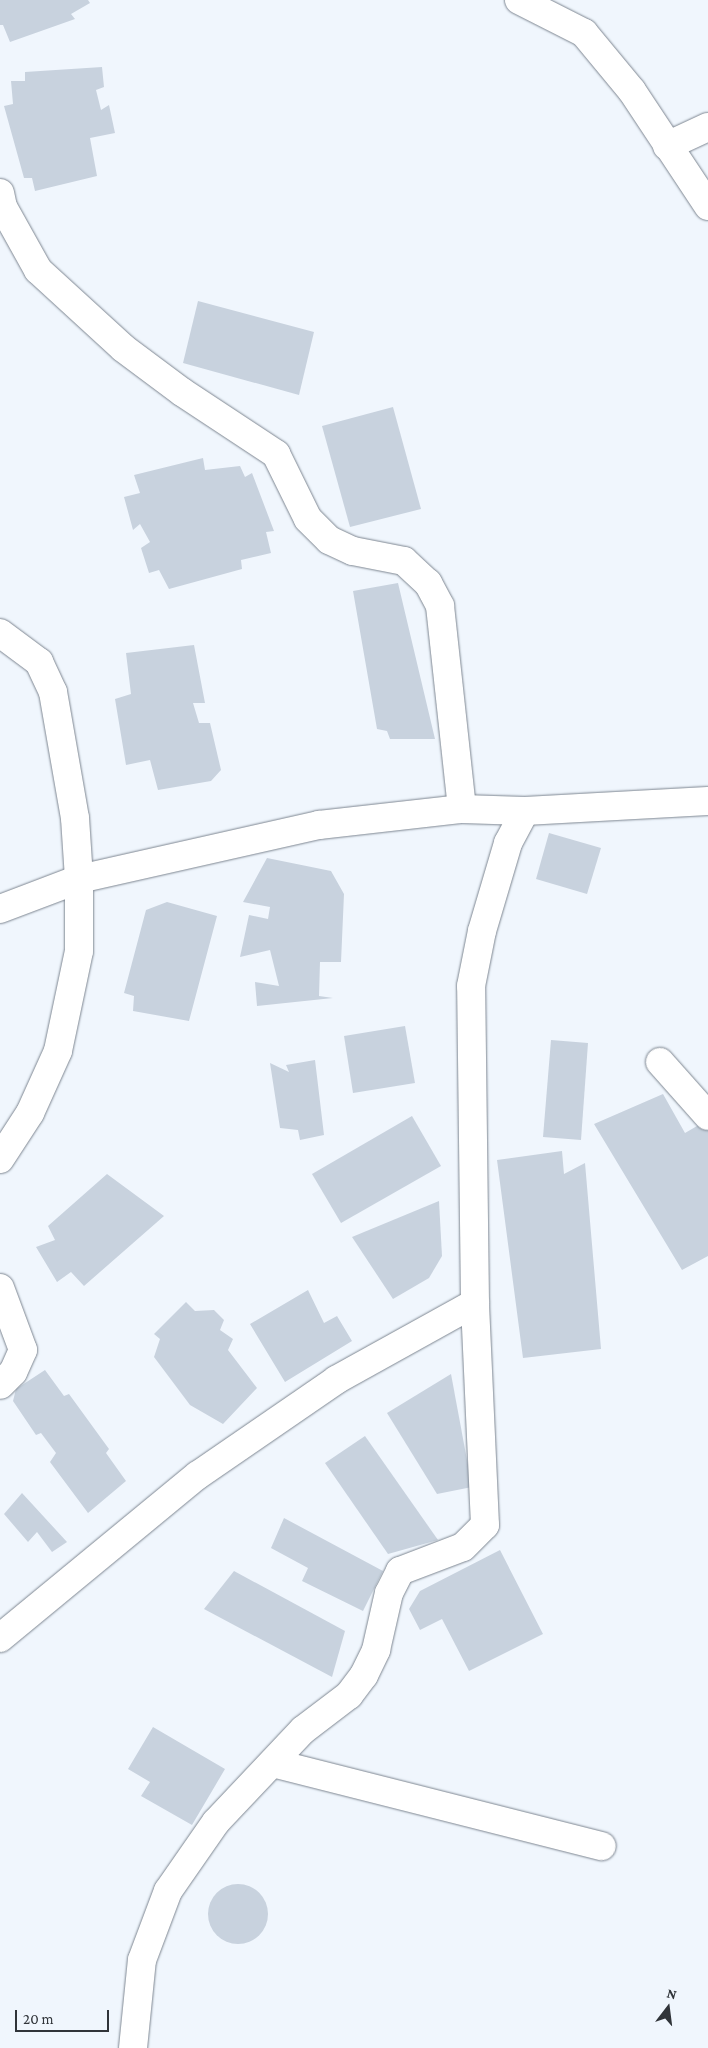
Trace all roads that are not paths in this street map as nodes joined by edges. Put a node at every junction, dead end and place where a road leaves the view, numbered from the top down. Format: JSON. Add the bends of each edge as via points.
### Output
{"nodes":[{"id":1,"x":519,"y":0,"type":"edge"},
{"id":2,"x":708,"y":126,"type":"edge"},
{"id":3,"x":667,"y":146,"type":"junction"},
{"id":4,"x":0,"y":193,"type":"edge"},
{"id":5,"x":708,"y":206,"type":"edge"},
{"id":6,"x":0,"y":633,"type":"edge"},
{"id":7,"x":708,"y":802,"type":"edge"},
{"id":8,"x":462,"y":810,"type":"junction"},
{"id":9,"x":525,"y":811,"type":"junction"},
{"id":10,"x":79,"y":879,"type":"junction"},
{"id":11,"x":0,"y":909,"type":"edge"},
{"id":12,"x":660,"y":1062,"type":"dead end"},
{"id":13,"x":708,"y":1116,"type":"edge"},
{"id":14,"x":0,"y":1159,"type":"edge"},
{"id":15,"x":0,"y":1288,"type":"edge"},
{"id":16,"x":476,"y":1303,"type":"junction"},
{"id":17,"x":0,"y":1385,"type":"edge"},
{"id":18,"x":0,"y":1638,"type":"edge"},
{"id":19,"x":273,"y":1763,"type":"junction"},
{"id":20,"x":602,"y":1846,"type":"dead end"},
{"id":21,"x":133,"y":2048,"type":"edge"}],
"edges":[{"from":1,"to":3,"type":"street","via":[[584,33],[632,91]]},
{"from":2,"to":3,"type":"street"},
{"from":3,"to":5,"type":"street"},
{"from":4,"to":8,"type":"street","via":[[3,208],[38,270],[131,354],[276,454],[308,519],[329,540],[353,551],[404,561],[428,584],[440,606]]},
{"from":6,"to":10,"type":"street","via":[[40,662],[53,692],[75,818]]},
{"from":7,"to":9,"type":"street"},
{"from":8,"to":9,"type":"street"},
{"from":8,"to":10,"type":"street","via":[[319,824]]},
{"from":9,"to":16,"type":"street","via":[[508,843],[482,931],[471,986]]},
{"from":10,"to":11,"type":"street"},
{"from":10,"to":14,"type":"street","via":[[78,951],[58,1051],[30,1112]]},
{"from":12,"to":13,"type":"street"},
{"from":15,"to":17,"type":"street","via":[[23,1350],[13,1372]]},
{"from":16,"to":18,"type":"street","via":[[336,1380],[198,1475]]},
{"from":16,"to":19,"type":"street","via":[[485,1525],[463,1547],[400,1571],[389,1593],[376,1650],[364,1675],[349,1695],[304,1730]]},
{"from":19,"to":20,"type":"street"},
{"from":19,"to":21,"type":"street","via":[[216,1822],[168,1891],[142,1960]]}]}
